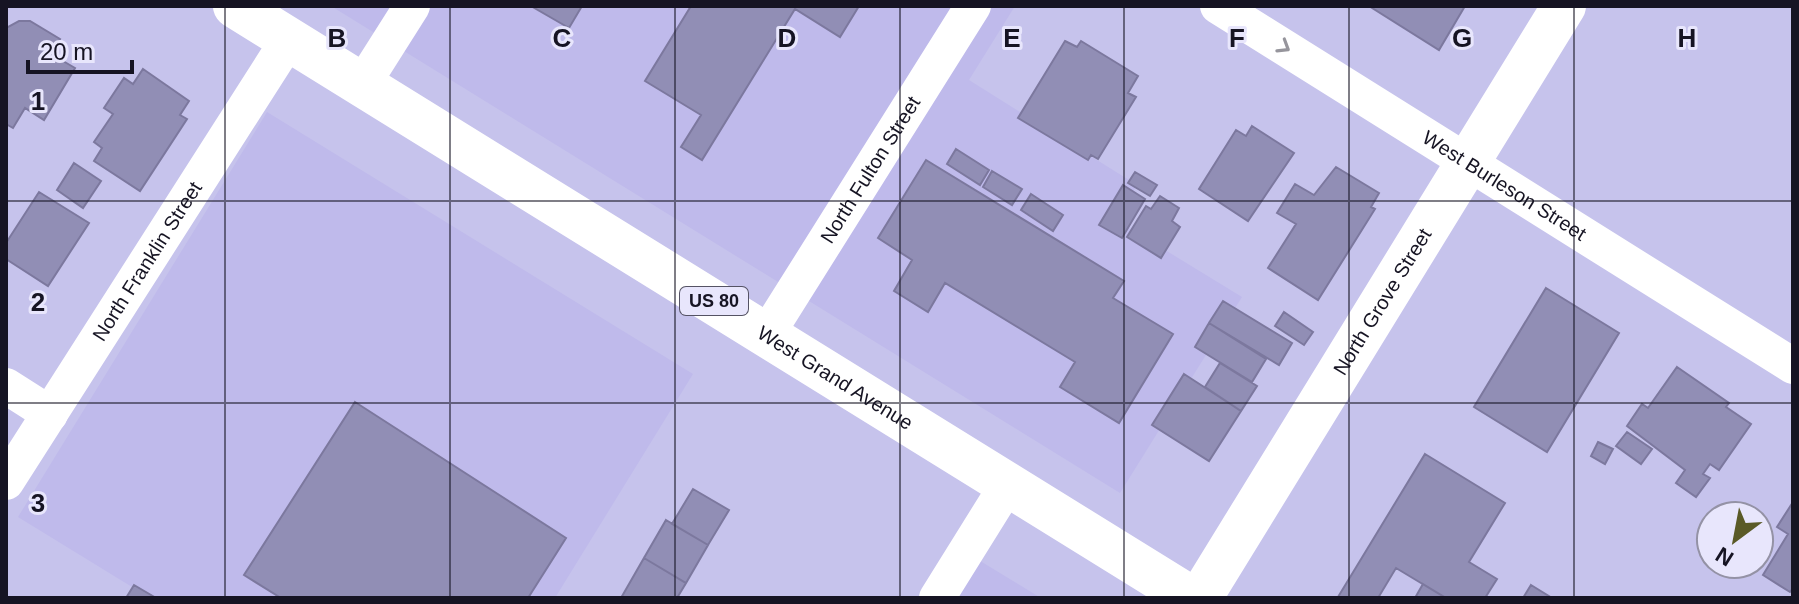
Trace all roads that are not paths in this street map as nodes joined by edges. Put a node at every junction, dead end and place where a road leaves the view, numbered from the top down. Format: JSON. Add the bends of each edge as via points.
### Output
{"nodes":[{"id":1,"x":235,"y":6,"type":"edge"},
{"id":2,"x":412,"y":6,"type":"edge"},
{"id":3,"x":973,"y":6,"type":"edge"},
{"id":4,"x":1218,"y":6,"type":"edge"},
{"id":5,"x":1564,"y":6,"type":"edge"},
{"id":6,"x":289,"y":39,"type":"junction"},
{"id":7,"x":362,"y":85,"type":"junction"},
{"id":8,"x":1468,"y":163,"type":"junction"},
{"id":9,"x":767,"y":334,"type":"junction"},
{"id":10,"x":1793,"y":366,"type":"edge"},
{"id":11,"x":6,"y":386,"type":"edge"},
{"id":12,"x":50,"y":414,"type":"junction"},
{"id":13,"x":6,"y":482,"type":"edge"},
{"id":14,"x":1008,"y":484,"type":"junction"},
{"id":15,"x":937,"y":598,"type":"edge"},
{"id":16,"x":1191,"y":598,"type":"edge"},
{"id":17,"x":1200,"y":598,"type":"edge"}],
"edges":[{"from":1,"to":6,"type":"main road","name":"West Grand Avenue","number":"US 80"},
{"from":2,"to":7,"type":"street"},
{"from":3,"to":9,"type":"street","name":"North Fulton Street"},
{"from":4,"to":8,"type":"street","name":"West Burleson Street","one_way":true},
{"from":5,"to":8,"type":"main road","name":"North Grove Street"},
{"from":6,"to":7,"type":"main road","name":"West Grand Avenue","number":"US 80"},
{"from":6,"to":12,"type":"street","name":"North Franklin Street"},
{"from":7,"to":9,"type":"main road","name":"West Grand Avenue","number":"US 80"},
{"from":8,"to":10,"type":"street","name":"West Burleson Street"},
{"from":8,"to":17,"type":"main road","name":"North Grove Street"},
{"from":9,"to":14,"type":"main road","name":"West Grand Avenue","number":"US 80"},
{"from":11,"to":12,"type":"street"},
{"from":12,"to":13,"type":"street","name":"North Franklin Street"},
{"from":14,"to":15,"type":"street"},
{"from":14,"to":16,"type":"main road","name":"West Grand Avenue","number":"US 80"}]}
